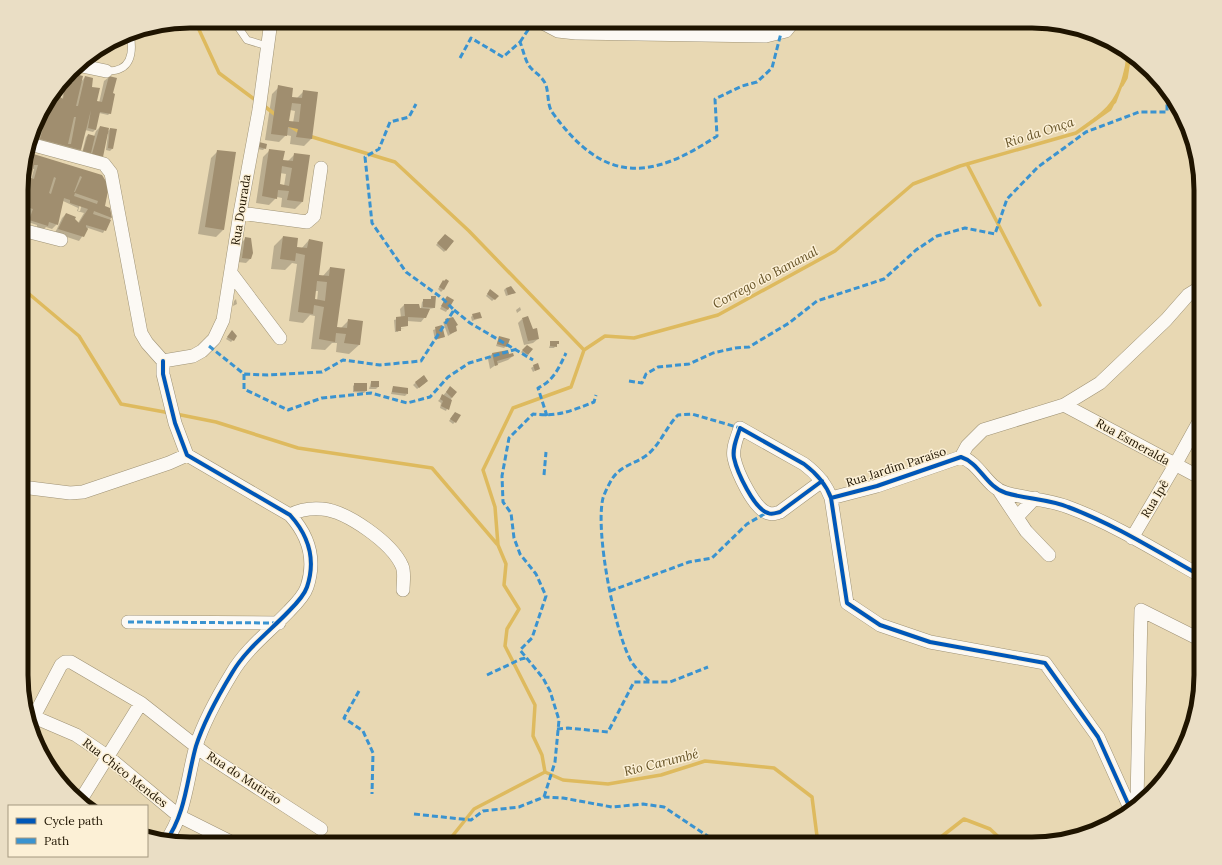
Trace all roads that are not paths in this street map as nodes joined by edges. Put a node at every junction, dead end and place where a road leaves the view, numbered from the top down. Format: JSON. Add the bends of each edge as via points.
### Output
{"nodes":[{"id":1,"x":239,"y":28,"type":"edge"},
{"id":2,"x":270,"y":28,"type":"edge"},
{"id":3,"x":552,"y":28,"type":"edge"},
{"id":4,"x":788,"y":28,"type":"edge"},
{"id":5,"x":130,"y":39,"type":"edge"},
{"id":6,"x":267,"y":46,"type":"junction"},
{"id":7,"x":84,"y":67,"type":"edge"},
{"id":8,"x":106,"y":71,"type":"joint"},
{"id":9,"x":35,"y":145,"type":"edge"},
{"id":10,"x":321,"y":168,"type":"dead end"},
{"id":11,"x":240,"y":213,"type":"junction"},
{"id":12,"x":28,"y":232,"type":"edge"},
{"id":13,"x":61,"y":240,"type":"dead end"},
{"id":14,"x":231,"y":273,"type":"junction"},
{"id":15,"x":1194,"y":291,"type":"edge"},
{"id":16,"x":280,"y":338,"type":"dead end"},
{"id":17,"x":163,"y":361,"type":"junction"},
{"id":18,"x":1064,"y":406,"type":"junction"},
{"id":19,"x":1194,"y":431,"type":"edge"},
{"id":20,"x":187,"y":455,"type":"junction"},
{"id":21,"x":964,"y":458,"type":"junction"},
{"id":22,"x":1175,"y":465,"type":"junction"},
{"id":23,"x":1194,"y":474,"type":"edge"},
{"id":24,"x":822,"y":481,"type":"junction"},
{"id":25,"x":28,"y":488,"type":"edge"},
{"id":26,"x":998,"y":489,"type":"junction"},
{"id":27,"x":831,"y":498,"type":"junction"},
{"id":28,"x":1036,"y":498,"type":"junction"},
{"id":29,"x":290,"y":515,"type":"junction"},
{"id":30,"x":1017,"y":517,"type":"junction"},
{"id":31,"x":1132,"y":538,"type":"junction"},
{"id":32,"x":1049,"y":555,"type":"dead end"},
{"id":33,"x":1194,"y":572,"type":"edge"},
{"id":34,"x":403,"y":590,"type":"dead end"},
{"id":35,"x":128,"y":622,"type":"dead end"},
{"id":36,"x":279,"y":623,"type":"junction"},
{"id":37,"x":1194,"y":636,"type":"edge"},
{"id":38,"x":141,"y":703,"type":"junction"},
{"id":39,"x":34,"y":716,"type":"edge"},
{"id":40,"x":35,"y":721,"type":"edge"},
{"id":41,"x":196,"y":746,"type":"junction"},
{"id":42,"x":107,"y":756,"type":"junction"},
{"id":43,"x":83,"y":797,"type":"edge"},
{"id":44,"x":1137,"y":799,"type":"edge"},
{"id":45,"x":1129,"y":805,"type":"edge"},
{"id":46,"x":180,"y":816,"type":"junction"},
{"id":47,"x":321,"y":829,"type":"dead end"},
{"id":48,"x":169,"y":836,"type":"edge"},
{"id":49,"x":209,"y":837,"type":"edge"}],
"edges":[{"from":1,"to":6,"type":"lane","via":[[247,40]]},
{"from":2,"to":6,"type":"street","name":"Rua Dourada"},
{"from":3,"to":4,"type":"street","via":[[576,33],[766,36],[786,31]]},
{"from":5,"to":8,"type":"lane","via":[[127,64],[121,70]]},
{"from":6,"to":11,"type":"street","name":"Rua Dourada","via":[[259,110]]},
{"from":7,"to":8,"type":"street"},
{"from":9,"to":17,"type":"street","via":[[104,164],[111,172],[141,333]]},
{"from":10,"to":11,"type":"street","via":[[314,216],[307,222]]},
{"from":11,"to":14,"type":"street","name":"Rua Dourada"},
{"from":12,"to":13,"type":"street"},
{"from":14,"to":16,"type":"street"},
{"from":14,"to":17,"type":"street","name":"Rua Dourada","via":[[223,320],[214,340],[193,356]]},
{"from":15,"to":18,"type":"street","name":"Rua Jardim Paraíso","via":[[1100,383]]},
{"from":17,"to":20,"type":"street","via":[[163,374],[175,423]]},
{"from":18,"to":21,"type":"street","name":"Rua Jardim Paraíso","via":[[983,430],[967,446]]},
{"from":18,"to":22,"type":"street","name":"Rua Esmeralda"},
{"from":19,"to":22,"type":"street","name":"Rua Ipê"},
{"from":20,"to":25,"type":"street","via":[[83,492]]},
{"from":20,"to":29,"type":"street"},
{"from":21,"to":26,"type":"street"},
{"from":21,"to":27,"type":"street","name":"Rua Jardim Paraíso"},
{"from":22,"to":23,"type":"street","name":"Rua Esmeralda"},
{"from":22,"to":31,"type":"street","name":"Rua Ipê"},
{"from":24,"to":24,"type":"street","via":[[780,512],[766,513],[752,497],[734,458],[734,445],[740,428],[799,460],[813,470]]},
{"from":24,"to":27,"type":"street"},
{"from":26,"to":28,"type":"street","via":[[1005,493]]},
{"from":26,"to":30,"type":"street"},
{"from":27,"to":45,"type":"street","via":[[847,603],[880,625],[930,642],[1045,663],[1098,737]]},
{"from":28,"to":30,"type":"street"},
{"from":28,"to":31,"type":"street","via":[[1068,506]]},
{"from":29,"to":34,"type":"street","via":[[303,509],[339,512],[368,531],[388,546],[398,559],[403,568]]},
{"from":29,"to":36,"type":"street","via":[[301,527],[308,543],[311,572],[307,589]]},
{"from":30,"to":32,"type":"street","via":[[1026,531]]},
{"from":31,"to":33,"type":"street"},
{"from":35,"to":36,"type":"street"},
{"from":36,"to":41,"type":"street","via":[[249,650],[233,671],[216,700]]},
{"from":37,"to":44,"type":"street","via":[[1141,610]]},
{"from":38,"to":39,"type":"street","name":"Rua do Mutirão","via":[[71,662],[65,662]]},
{"from":38,"to":41,"type":"street","name":"Rua do Mutirão"},
{"from":38,"to":42,"type":"street"},
{"from":40,"to":42,"type":"street","name":"Rua Chico Mendes","via":[[76,735]]},
{"from":41,"to":46,"type":"street"},
{"from":41,"to":47,"type":"street","name":"Rua do Mutirão"},
{"from":42,"to":43,"type":"street"},
{"from":42,"to":46,"type":"street","name":"Rua Chico Mendes"},
{"from":46,"to":48,"type":"street"},
{"from":46,"to":49,"type":"street","name":"Rua Chico Mendes"}]}
